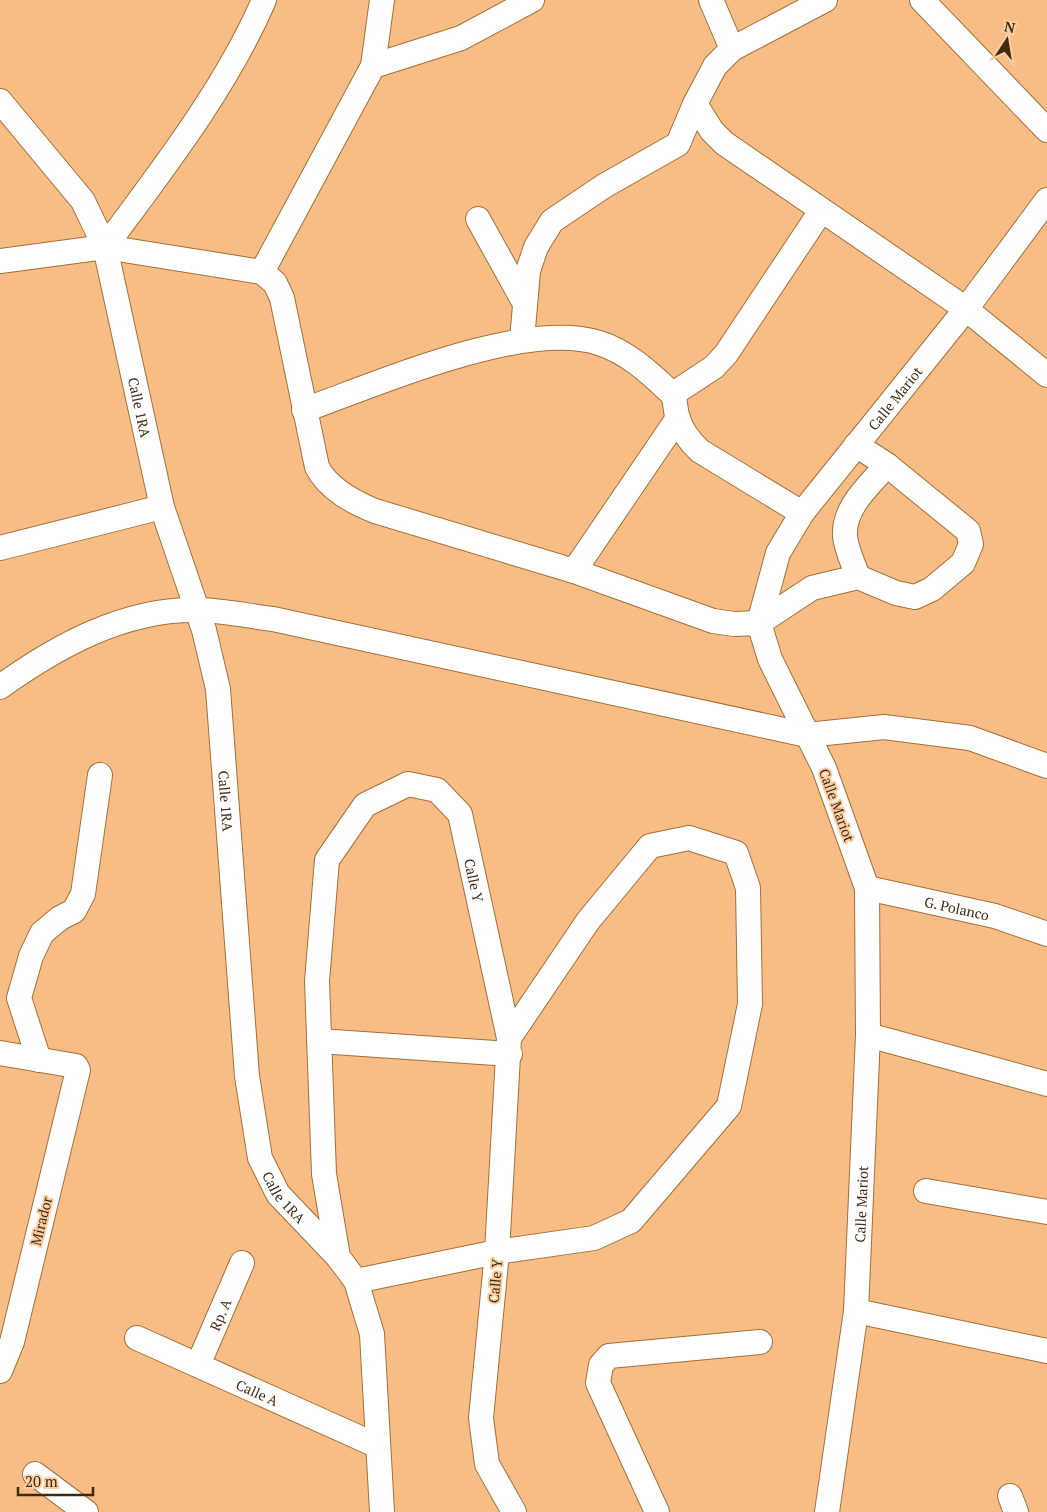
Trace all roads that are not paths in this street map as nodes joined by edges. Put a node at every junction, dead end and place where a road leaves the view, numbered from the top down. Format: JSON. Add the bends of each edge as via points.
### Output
{"nodes":[{"id":1,"x":264,"y":0,"type":"edge"},
{"id":2,"x":382,"y":0,"type":"edge"},
{"id":3,"x":532,"y":0,"type":"edge"},
{"id":4,"x":711,"y":0,"type":"edge"},
{"id":5,"x":825,"y":0,"type":"edge"},
{"id":6,"x":922,"y":0,"type":"edge"},
{"id":7,"x":732,"y":49,"type":"junction"},
{"id":8,"x":373,"y":66,"type":"junction"},
{"id":9,"x":0,"y":101,"type":"edge"},
{"id":10,"x":695,"y":104,"type":"junction"},
{"id":11,"x":1047,"y":130,"type":"edge"},
{"id":12,"x":1046,"y":204,"type":"edge"},
{"id":13,"x":821,"y":211,"type":"junction"},
{"id":14,"x":478,"y":219,"type":"dead end"},
{"id":15,"x":106,"y":247,"type":"junction"},
{"id":16,"x":0,"y":261,"type":"edge"},
{"id":17,"x":262,"y":272,"type":"junction"},
{"id":18,"x":524,"y":302,"type":"junction"},
{"id":19,"x":966,"y":309,"type":"junction"},
{"id":20,"x":522,"y":340,"type":"junction"},
{"id":21,"x":1047,"y":375,"type":"edge"},
{"id":22,"x":673,"y":394,"type":"junction"},
{"id":23,"x":304,"y":410,"type":"junction"},
{"id":24,"x":678,"y":418,"type":"junction"},
{"id":25,"x":856,"y":445,"type":"junction"},
{"id":26,"x":887,"y":465,"type":"junction"},
{"id":27,"x":162,"y":506,"type":"junction"},
{"id":28,"x":802,"y":513,"type":"junction"},
{"id":29,"x":0,"y":548,"type":"edge"},
{"id":30,"x":574,"y":571,"type":"junction"},
{"id":31,"x":858,"y":577,"type":"junction"},
{"id":32,"x":197,"y":610,"type":"junction"},
{"id":33,"x":759,"y":623,"type":"junction"},
{"id":34,"x":0,"y":687,"type":"edge"},
{"id":35,"x":807,"y":735,"type":"junction"},
{"id":36,"x":1047,"y":766,"type":"edge"},
{"id":37,"x":100,"y":775,"type":"dead end"},
{"id":38,"x":867,"y":888,"type":"junction"},
{"id":39,"x":1047,"y":934,"type":"edge"},
{"id":40,"x":868,"y":1035,"type":"junction"},
{"id":41,"x":319,"y":1041,"type":"junction"},
{"id":42,"x":509,"y":1046,"type":"junction"},
{"id":43,"x":0,"y":1053,"type":"edge"},
{"id":44,"x":39,"y":1060,"type":"junction"},
{"id":45,"x":1047,"y":1084,"type":"edge"},
{"id":46,"x":926,"y":1191,"type":"dead end"},
{"id":47,"x":1047,"y":1212,"type":"edge"},
{"id":48,"x":497,"y":1252,"type":"junction"},
{"id":49,"x":338,"y":1257,"type":"junction"},
{"id":50,"x":242,"y":1263,"type":"dead end"},
{"id":51,"x":356,"y":1281,"type":"junction"},
{"id":52,"x":856,"y":1311,"type":"junction"},
{"id":53,"x":137,"y":1338,"type":"dead end"},
{"id":54,"x":760,"y":1342,"type":"dead end"},
{"id":55,"x":1047,"y":1351,"type":"edge"},
{"id":56,"x":198,"y":1365,"type":"junction"},
{"id":57,"x":0,"y":1370,"type":"edge"},
{"id":58,"x":378,"y":1446,"type":"junction"},
{"id":59,"x":35,"y":1474,"type":"dead end"},
{"id":60,"x":86,"y":1512,"type":"edge"},
{"id":61,"x":382,"y":1512,"type":"edge"},
{"id":62,"x":514,"y":1512,"type":"edge"},
{"id":63,"x":657,"y":1512,"type":"edge"},
{"id":64,"x":827,"y":1512,"type":"edge"}],
"edges":[{"from":1,"to":15,"type":"street","via":[[249,35],[170,160]]},
{"from":2,"to":8,"type":"street"},
{"from":3,"to":8,"type":"street","via":[[461,38]]},
{"from":4,"to":7,"type":"street"},
{"from":5,"to":7,"type":"street"},
{"from":6,"to":11,"type":"street"},
{"from":7,"to":10,"type":"street","via":[[715,66]]},
{"from":8,"to":17,"type":"street"},
{"from":9,"to":15,"type":"street","name":"Calle 1RA","via":[[83,202]]},
{"from":10,"to":13,"type":"street","via":[[724,143]]},
{"from":10,"to":18,"type":"street","via":[[681,140],[674,148],[604,186],[552,221],[536,247]]},
{"from":12,"to":19,"type":"street","name":"Calle Mariot"},
{"from":13,"to":19,"type":"street"},
{"from":13,"to":22,"type":"street","via":[[726,354],[714,367]]},
{"from":14,"to":18,"type":"street"},
{"from":15,"to":16,"type":"street"},
{"from":15,"to":17,"type":"street"},
{"from":15,"to":27,"type":"street","name":"Calle 1RA"},
{"from":17,"to":23,"type":"street","via":[[275,284],[282,298]]},
{"from":18,"to":20,"type":"street"},
{"from":19,"to":21,"type":"street"},
{"from":19,"to":25,"type":"street","name":"Calle Mariot"},
{"from":20,"to":22,"type":"street","via":[[574,338],[598,342],[620,351]]},
{"from":20,"to":23,"type":"street","via":[[475,352]]},
{"from":22,"to":24,"type":"street"},
{"from":23,"to":30,"type":"street","via":[[321,476],[352,500],[375,511]]},
{"from":24,"to":28,"type":"street","via":[[700,451]]},
{"from":24,"to":30,"type":"street"},
{"from":25,"to":26,"type":"street"},
{"from":25,"to":28,"type":"street","name":"Calle Mariot"},
{"from":26,"to":31,"type":"street","via":[[854,503],[847,522],[845,537]]},
{"from":26,"to":31,"type":"street","via":[[968,531],[971,544],[963,563],[932,589],[915,597],[896,593]]},
{"from":27,"to":29,"type":"street"},
{"from":27,"to":32,"type":"street","name":"Calle 1RA"},
{"from":28,"to":33,"type":"street","name":"Calle Mariot","via":[[778,553]]},
{"from":30,"to":33,"type":"street","via":[[713,621]]},
{"from":31,"to":33,"type":"street","via":[[812,588]]},
{"from":32,"to":34,"type":"street","via":[[163,612],[92,632],[39,659]]},
{"from":32,"to":35,"type":"street","via":[[273,619]]},
{"from":32,"to":49,"type":"street","name":"Calle 1RA","via":[[218,689],[247,1076],[260,1158],[278,1194]]},
{"from":33,"to":35,"type":"street","name":"Calle Mariot","via":[[770,659]]},
{"from":35,"to":36,"type":"street","via":[[884,727],[970,738]]},
{"from":35,"to":38,"type":"street","name":"Calle Mariot","via":[[824,768]]},
{"from":37,"to":44,"type":"street","via":[[83,894],[74,911],[42,933],[19,998]]},
{"from":38,"to":39,"type":"street","name":"G. Polanco","via":[[995,916]]},
{"from":38,"to":40,"type":"street","name":"Calle Mariot"},
{"from":40,"to":45,"type":"street"},
{"from":40,"to":52,"type":"street","name":"Calle Mariot"},
{"from":41,"to":42,"type":"street"},
{"from":41,"to":42,"type":"street","name":"Calle Y","via":[[317,981],[327,860],[365,805],[408,784],[436,790],[460,814]]},
{"from":41,"to":49,"type":"street","name":"Calle Y","via":[[324,1174]]},
{"from":42,"to":48,"type":"street","name":"Calle Y"},
{"from":42,"to":48,"type":"street","via":[[588,921],[650,846],[689,838],[736,853],[748,888],[750,1004],[728,1106],[631,1221],[594,1238]]},
{"from":43,"to":44,"type":"street"},
{"from":44,"to":57,"type":"street","name":"Mirador","via":[[76,1066],[78,1070],[12,1342]]},
{"from":46,"to":47,"type":"street"},
{"from":48,"to":51,"type":"street"},
{"from":48,"to":62,"type":"street","name":"Calle Y","via":[[481,1418],[487,1464]]},
{"from":49,"to":51,"type":"street","name":"Calle 1RA"},
{"from":50,"to":56,"type":"street","name":"Rp. A"},
{"from":51,"to":58,"type":"street","name":"Calle 1RA","via":[[372,1334]]},
{"from":52,"to":55,"type":"street"},
{"from":52,"to":64,"type":"street","name":"Calle Mariot"},
{"from":53,"to":56,"type":"street","name":"Calle A"},
{"from":54,"to":63,"type":"street","via":[[609,1356],[601,1365],[598,1383]]},
{"from":56,"to":58,"type":"street","name":"Calle A"},
{"from":58,"to":61,"type":"street","name":"Calle 1RA"},
{"from":59,"to":60,"type":"street"}]}
